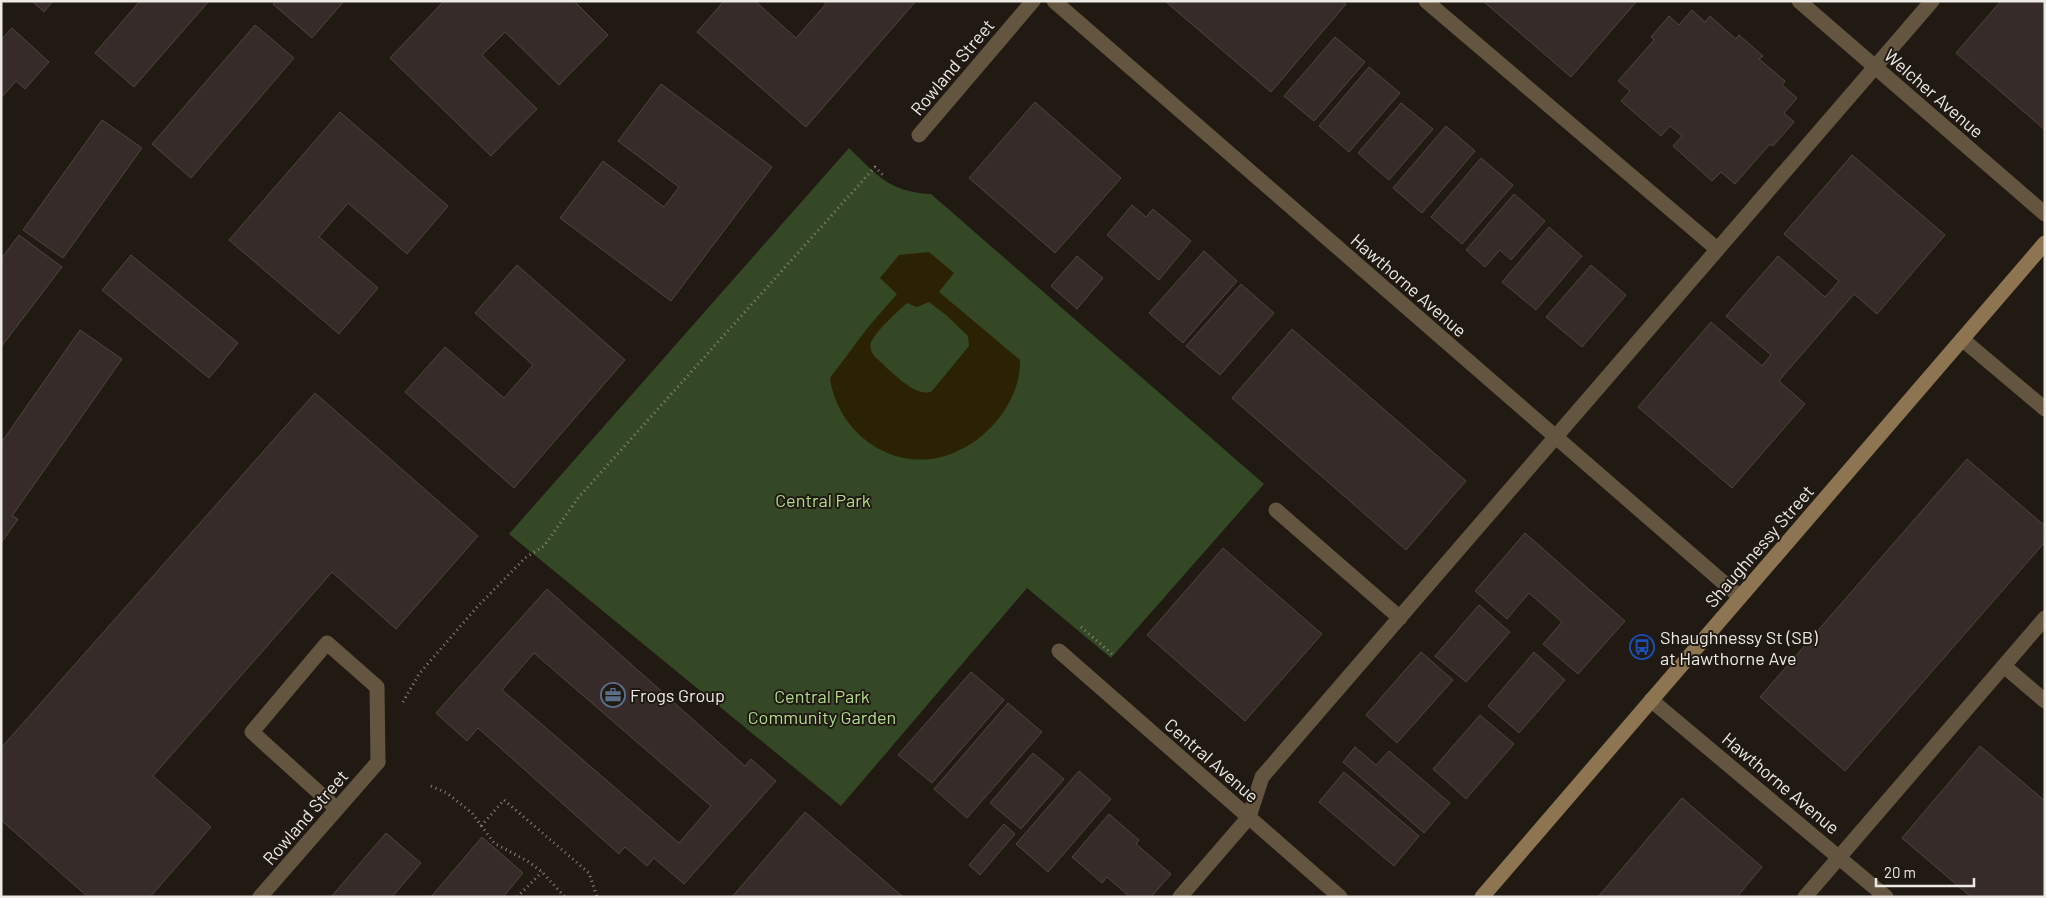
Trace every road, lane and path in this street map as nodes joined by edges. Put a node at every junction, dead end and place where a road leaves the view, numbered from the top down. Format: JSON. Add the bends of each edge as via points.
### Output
{"nodes":[{"id":1,"x":1033,"y":1,"type":"edge"},
{"id":2,"x":1054,"y":1,"type":"edge"},
{"id":3,"x":1426,"y":1,"type":"edge"},
{"id":4,"x":1799,"y":1,"type":"edge"},
{"id":5,"x":1932,"y":1,"type":"edge"},
{"id":6,"x":1874,"y":66,"type":"junction"},
{"id":7,"x":919,"y":135,"type":"dead end"},
{"id":8,"x":883,"y":174,"type":"dead end"},
{"id":9,"x":2045,"y":214,"type":"edge"},
{"id":10,"x":2045,"y":243,"type":"edge"},
{"id":11,"x":1717,"y":249,"type":"junction"},
{"id":12,"x":1962,"y":339,"type":"junction"},
{"id":13,"x":2045,"y":409,"type":"edge"},
{"id":14,"x":1556,"y":437,"type":"junction"},
{"id":15,"x":1276,"y":510,"type":"dead end"},
{"id":16,"x":1740,"y":597,"type":"junction"},
{"id":17,"x":1400,"y":618,"type":"junction"},
{"id":18,"x":2045,"y":618,"type":"edge"},
{"id":19,"x":1081,"y":627,"type":"dead end"},
{"id":20,"x":1059,"y":651,"type":"dead end"},
{"id":21,"x":1112,"y":654,"type":"dead end"},
{"id":22,"x":2004,"y":666,"type":"junction"},
{"id":23,"x":1651,"y":700,"type":"junction"},
{"id":24,"x":2045,"y":701,"type":"edge"},
{"id":25,"x":401,"y":705,"type":"dead end"},
{"id":26,"x":431,"y":786,"type":"dead end"},
{"id":27,"x":337,"y":809,"type":"junction"},
{"id":28,"x":1249,"y":817,"type":"junction"},
{"id":29,"x":481,"y":826,"type":"junction"},
{"id":30,"x":1840,"y":856,"type":"junction"},
{"id":31,"x":542,"y":872,"type":"junction"},
{"id":32,"x":260,"y":897,"type":"edge"},
{"id":33,"x":517,"y":897,"type":"edge"},
{"id":34,"x":565,"y":897,"type":"edge"},
{"id":35,"x":597,"y":897,"type":"edge"},
{"id":36,"x":1180,"y":897,"type":"edge"},
{"id":37,"x":1340,"y":897,"type":"edge"},
{"id":38,"x":1482,"y":897,"type":"edge"},
{"id":39,"x":1805,"y":897,"type":"edge"},
{"id":40,"x":1886,"y":897,"type":"edge"}],
"edges":[{"from":1,"to":7,"type":"street","name":"Rowland Street"},
{"from":2,"to":14,"type":"street","name":"Hawthorne Avenue"},
{"from":3,"to":11,"type":"street"},
{"from":4,"to":6,"type":"street","name":"Welcher Avenue"},
{"from":5,"to":6,"type":"street"},
{"from":6,"to":9,"type":"street","name":"Welcher Avenue"},
{"from":6,"to":11,"type":"street"},
{"from":8,"to":25,"type":"path","via":[[875,167],[578,498],[544,546],[525,558],[477,607],[419,674]]},
{"from":10,"to":12,"type":"main road","name":"Shaughnessy Street"},
{"from":11,"to":14,"type":"street"},
{"from":12,"to":13,"type":"street"},
{"from":12,"to":16,"type":"main road","name":"Shaughnessy Street"},
{"from":14,"to":16,"type":"street","name":"Hawthorne Avenue"},
{"from":14,"to":17,"type":"street"},
{"from":15,"to":17,"type":"street"},
{"from":16,"to":23,"type":"main road","name":"Shaughnessy Street"},
{"from":17,"to":28,"type":"street","via":[[1262,777]]},
{"from":18,"to":22,"type":"street"},
{"from":19,"to":21,"type":"path"},
{"from":20,"to":28,"type":"street","name":"Central Avenue"},
{"from":22,"to":24,"type":"street"},
{"from":22,"to":30,"type":"street"},
{"from":23,"to":30,"type":"street","name":"Hawthorne Avenue"},
{"from":23,"to":38,"type":"main road","name":"Shaughnessy Street"},
{"from":26,"to":29,"type":"path","via":[[447,793],[466,808]]},
{"from":27,"to":27,"type":"street","name":"Rowland Street","via":[[378,762],[377,687],[326,643],[252,732]]},
{"from":27,"to":32,"type":"street","name":"Rowland Street"},
{"from":28,"to":36,"type":"street"},
{"from":28,"to":37,"type":"street","name":"Central Avenue"},
{"from":29,"to":31,"type":"path","via":[[494,843]]},
{"from":29,"to":35,"type":"path","via":[[504,800],[589,873]]},
{"from":30,"to":39,"type":"street"},
{"from":30,"to":40,"type":"street","name":"Hawthorne Avenue"},
{"from":31,"to":33,"type":"path"},
{"from":31,"to":34,"type":"path"}]}
